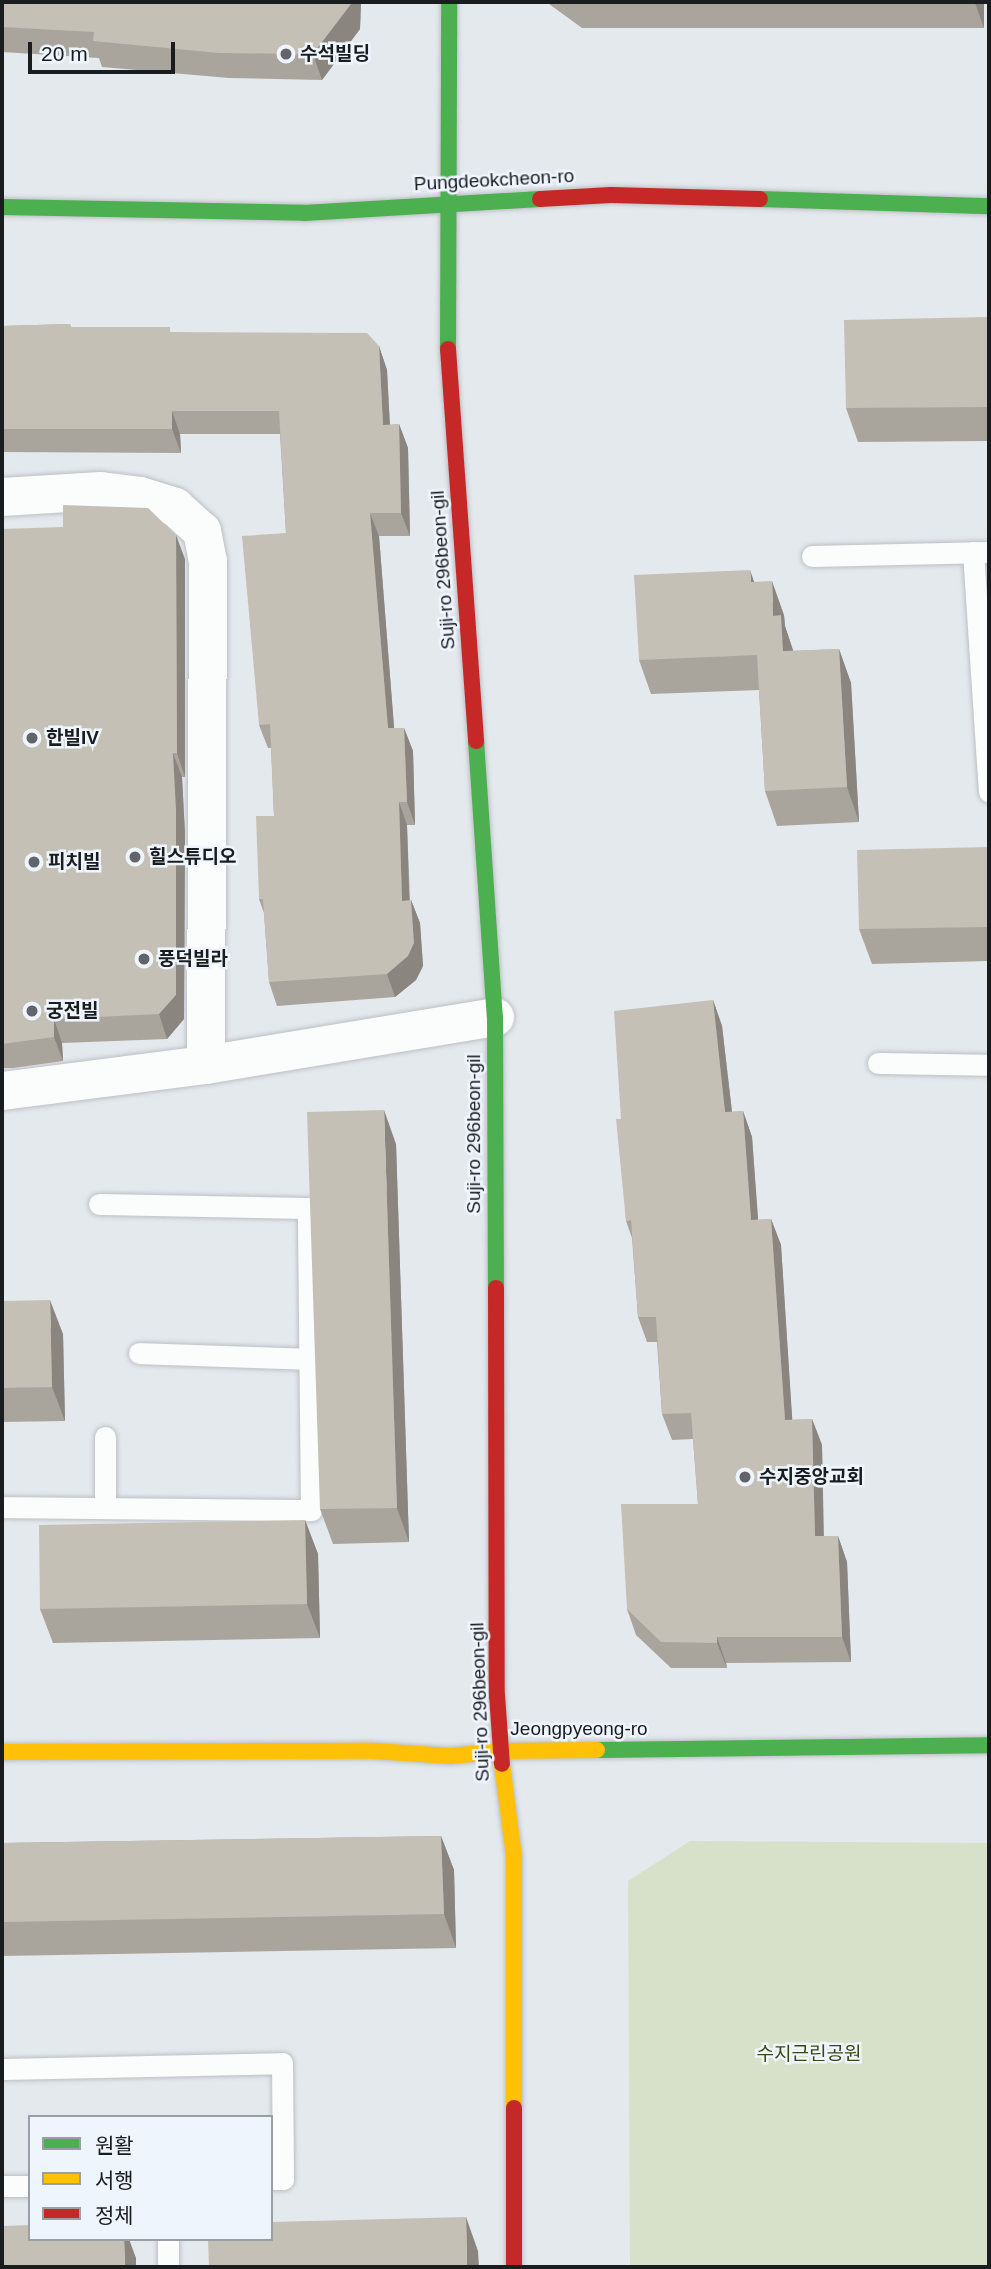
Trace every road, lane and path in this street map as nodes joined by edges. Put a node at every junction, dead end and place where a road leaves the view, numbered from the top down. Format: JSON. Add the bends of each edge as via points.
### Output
{"nodes":[{"id":1,"x":449,"y":2,"type":"edge"},
{"id":2,"x":447,"y":203,"type":"junction"},
{"id":3,"x":989,"y":206,"type":"edge"},
{"id":4,"x":2,"y":207,"type":"edge"},
{"id":5,"x":2,"y":497,"type":"edge"},
{"id":6,"x":981,"y":552,"type":"edge"},
{"id":7,"x":811,"y":555,"type":"dead end"},
{"id":8,"x":989,"y":791,"type":"edge"},
{"id":9,"x":495,"y":1017,"type":"junction"},
{"id":10,"x":878,"y":1063,"type":"dead end"},
{"id":11,"x":206,"y":1065,"type":"junction"},
{"id":12,"x":989,"y":1065,"type":"edge"},
{"id":13,"x":2,"y":1091,"type":"edge"},
{"id":14,"x":99,"y":1204,"type":"dead end"},
{"id":15,"x":139,"y":1353,"type":"dead end"},
{"id":16,"x":309,"y":1359,"type":"junction"},
{"id":17,"x":106,"y":1437,"type":"dead end"},
{"id":18,"x":105,"y":1506,"type":"junction"},
{"id":19,"x":2,"y":1507,"type":"edge"},
{"id":20,"x":989,"y":1745,"type":"edge"},
{"id":21,"x":503,"y":1751,"type":"junction"},
{"id":22,"x":2,"y":1752,"type":"edge"},
{"id":23,"x":2,"y":2069,"type":"edge"},
{"id":24,"x":273,"y":2179,"type":"edge"},
{"id":25,"x":2,"y":2186,"type":"edge"},
{"id":26,"x":28,"y":2186,"type":"edge"},
{"id":27,"x":168,"y":2241,"type":"edge"},
{"id":28,"x":168,"y":2267,"type":"edge"},
{"id":29,"x":514,"y":2267,"type":"edge"}],
"edges":[{"from":1,"to":2,"type":"street","name":"Suji-ro 296beon-gil"},
{"from":2,"to":3,"type":"street","name":"Pungdeokcheon-ro","via":[[611,195]]},
{"from":2,"to":4,"type":"street","name":"Pungdeokcheon-ro","via":[[304,213]]},
{"from":2,"to":9,"type":"street","name":"Suji-ro 296beon-gil","via":[[448,343]]},
{"from":5,"to":11,"type":"street","via":[[101,491],[140,496],[175,507],[202,531],[208,561]]},
{"from":6,"to":7,"type":"lane"},
{"from":6,"to":8,"type":"lane"},
{"from":9,"to":11,"type":"street"},
{"from":9,"to":21,"type":"street","name":"Suji-ro 296beon-gil","via":[[497,1695]]},
{"from":10,"to":12,"type":"lane"},
{"from":11,"to":13,"type":"street"},
{"from":14,"to":16,"type":"lane","via":[[308,1208]]},
{"from":15,"to":16,"type":"lane"},
{"from":16,"to":18,"type":"lane","via":[[311,1510]]},
{"from":17,"to":18,"type":"lane"},
{"from":18,"to":19,"type":"lane"},
{"from":20,"to":21,"type":"street","name":"Jeongpyeong-ro"},
{"from":21,"to":22,"type":"street","name":"Jeongpyeong-ro","via":[[450,1756],[374,1751]]},
{"from":21,"to":29,"type":"street","name":"Suji-ro 296beon-gil","via":[[514,1857]]},
{"from":23,"to":24,"type":"lane","via":[[282,2063],[283,2179]]},
{"from":25,"to":26,"type":"lane"},
{"from":27,"to":28,"type":"lane"}]}
